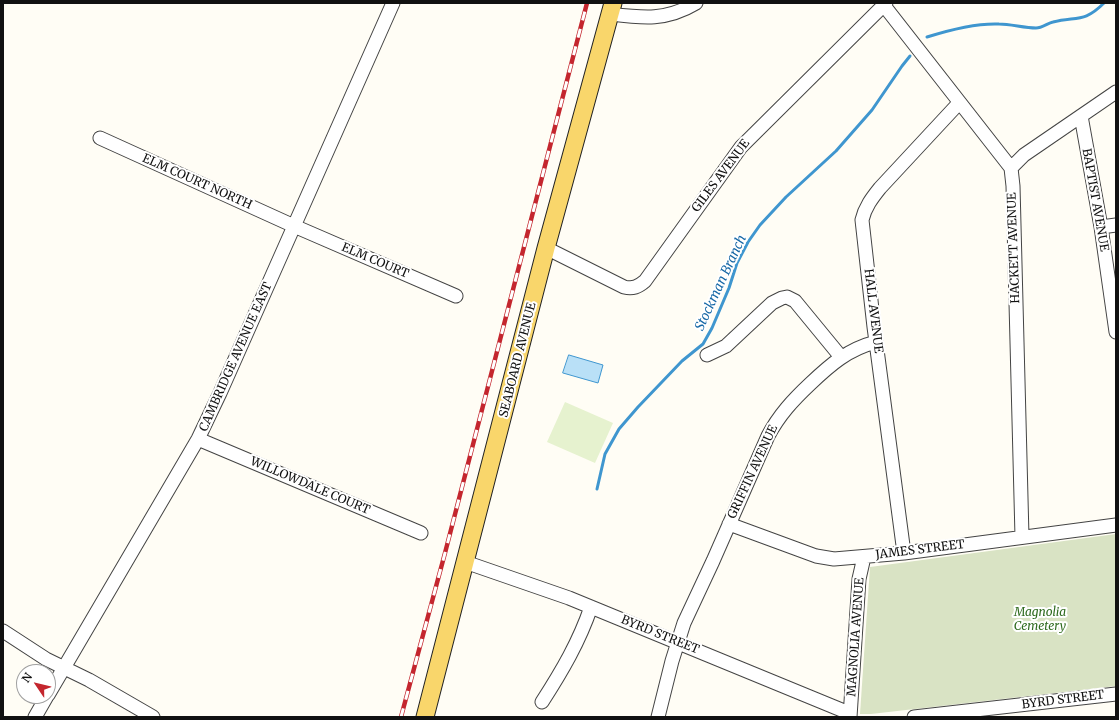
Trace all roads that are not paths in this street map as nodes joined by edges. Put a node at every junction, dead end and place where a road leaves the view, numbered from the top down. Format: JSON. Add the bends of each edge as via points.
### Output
{"nodes":[{"id":1,"x":394,"y":3,"type":"edge"},
{"id":2,"x":696,"y":3,"type":"edge"},
{"id":3,"x":884,"y":4,"type":"edge"},
{"id":4,"x":611,"y":8,"type":"edge"},
{"id":5,"x":1116,"y":92,"type":"edge"},
{"id":6,"x":959,"y":103,"type":"junction"},
{"id":7,"x":1081,"y":116,"type":"junction"},
{"id":8,"x":100,"y":138,"type":"dead end"},
{"id":9,"x":1011,"y":168,"type":"junction"},
{"id":10,"x":1116,"y":225,"type":"edge"},
{"id":11,"x":294,"y":226,"type":"junction"},
{"id":12,"x":1100,"y":227,"type":"junction"},
{"id":13,"x":546,"y":248,"type":"junction"},
{"id":14,"x":456,"y":296,"type":"dead end"},
{"id":15,"x":1116,"y":332,"type":"edge"},
{"id":16,"x":876,"y":342,"type":"junction"},
{"id":17,"x":707,"y":355,"type":"dead end"},
{"id":18,"x":841,"y":357,"type":"junction"},
{"id":19,"x":198,"y":439,"type":"junction"},
{"id":20,"x":729,"y":524,"type":"junction"},
{"id":21,"x":1116,"y":525,"type":"edge"},
{"id":22,"x":421,"y":533,"type":"dead end"},
{"id":23,"x":1022,"y":537,"type":"junction"},
{"id":24,"x":904,"y":553,"type":"junction"},
{"id":25,"x":864,"y":557,"type":"junction"},
{"id":26,"x":465,"y":562,"type":"junction"},
{"id":27,"x":591,"y":608,"type":"junction"},
{"id":28,"x":3,"y":631,"type":"edge"},
{"id":29,"x":678,"y":642,"type":"junction"},
{"id":30,"x":64,"y":668,"type":"junction"},
{"id":31,"x":56,"y":682,"type":"edge"},
{"id":32,"x":1116,"y":694,"type":"edge"},
{"id":33,"x":542,"y":702,"type":"dead end"},
{"id":34,"x":43,"y":704,"type":"edge"},
{"id":35,"x":1007,"y":712,"type":"edge"},
{"id":36,"x":35,"y":717,"type":"edge"},
{"id":37,"x":153,"y":717,"type":"edge"},
{"id":38,"x":425,"y":717,"type":"edge"},
{"id":39,"x":658,"y":717,"type":"edge"},
{"id":40,"x":850,"y":717,"type":"edge"},
{"id":41,"x":914,"y":717,"type":"edge"}],
"edges":[{"from":1,"to":11,"type":"street","name":"CAMBRIDGE AVENUE EAST"},
{"from":2,"to":4,"type":"street","via":[[658,18],[640,18]]},
{"from":3,"to":6,"type":"street"},
{"from":3,"to":13,"type":"street","name":"GILES AVENUE","via":[[741,147],[639,286],[624,287]]},
{"from":4,"to":13,"type":"main road","name":"SEABOARD AVENUE"},
{"from":5,"to":7,"type":"street"},
{"from":6,"to":9,"type":"street"},
{"from":6,"to":16,"type":"street","name":"HALL AVENUE","via":[[880,188],[864,212],[862,224]]},
{"from":7,"to":9,"type":"street"},
{"from":7,"to":12,"type":"street","name":"BAPTIST AVENUE"},
{"from":8,"to":11,"type":"street","name":"ELM COURT NORTH"},
{"from":9,"to":23,"type":"street","name":"HACKETT AVENUE"},
{"from":10,"to":12,"type":"street"},
{"from":11,"to":14,"type":"street","name":"ELM COURT"},
{"from":11,"to":19,"type":"street","name":"CAMBRIDGE AVENUE EAST"},
{"from":12,"to":15,"type":"street","name":"BAPTIST AVENUE"},
{"from":13,"to":26,"type":"main road","name":"SEABOARD AVENUE"},
{"from":16,"to":18,"type":"street","name":"GRIFFIN AVENUE"},
{"from":16,"to":24,"type":"street","name":"HALL AVENUE"},
{"from":17,"to":18,"type":"street","via":[[726,346],[772,303],[787,297],[795,301]]},
{"from":18,"to":20,"type":"street","name":"GRIFFIN AVENUE","via":[[793,400],[775,422]]},
{"from":19,"to":22,"type":"street","name":"WILLOWDALE COURT"},
{"from":19,"to":30,"type":"street","name":"CAMBRIDGE AVENUE EAST"},
{"from":20,"to":25,"type":"street","name":"JAMES STREET","via":[[816,556]]},
{"from":20,"to":29,"type":"street","name":"GRIFFIN AVENUE","via":[[684,623]]},
{"from":21,"to":23,"type":"street","name":"JAMES STREET"},
{"from":23,"to":24,"type":"street","name":"JAMES STREET"},
{"from":24,"to":25,"type":"street","name":"JAMES STREET"},
{"from":25,"to":40,"type":"street","name":"MAGNOLIA AVENUE","via":[[859,579]]},
{"from":26,"to":27,"type":"street","name":"BYRD STREET"},
{"from":26,"to":38,"type":"main road","name":"SEABOARD AVENUE"},
{"from":27,"to":29,"type":"street","name":"BYRD STREET"},
{"from":27,"to":33,"type":"street","via":[[565,666]]},
{"from":28,"to":30,"type":"street"},
{"from":29,"to":39,"type":"street","name":"GRIFFIN AVENUE"},
{"from":29,"to":40,"type":"street","name":"BYRD STREET","via":[[844,711]]},
{"from":30,"to":31,"type":"street","name":"CAMBRIDGE AVENUE EAST"},
{"from":30,"to":37,"type":"street"},
{"from":32,"to":35,"type":"street","name":"BYRD STREET"},
{"from":34,"to":36,"type":"street","name":"CAMBRIDGE AVENUE EAST"},
{"from":35,"to":41,"type":"street","name":"BYRD STREET"}]}
